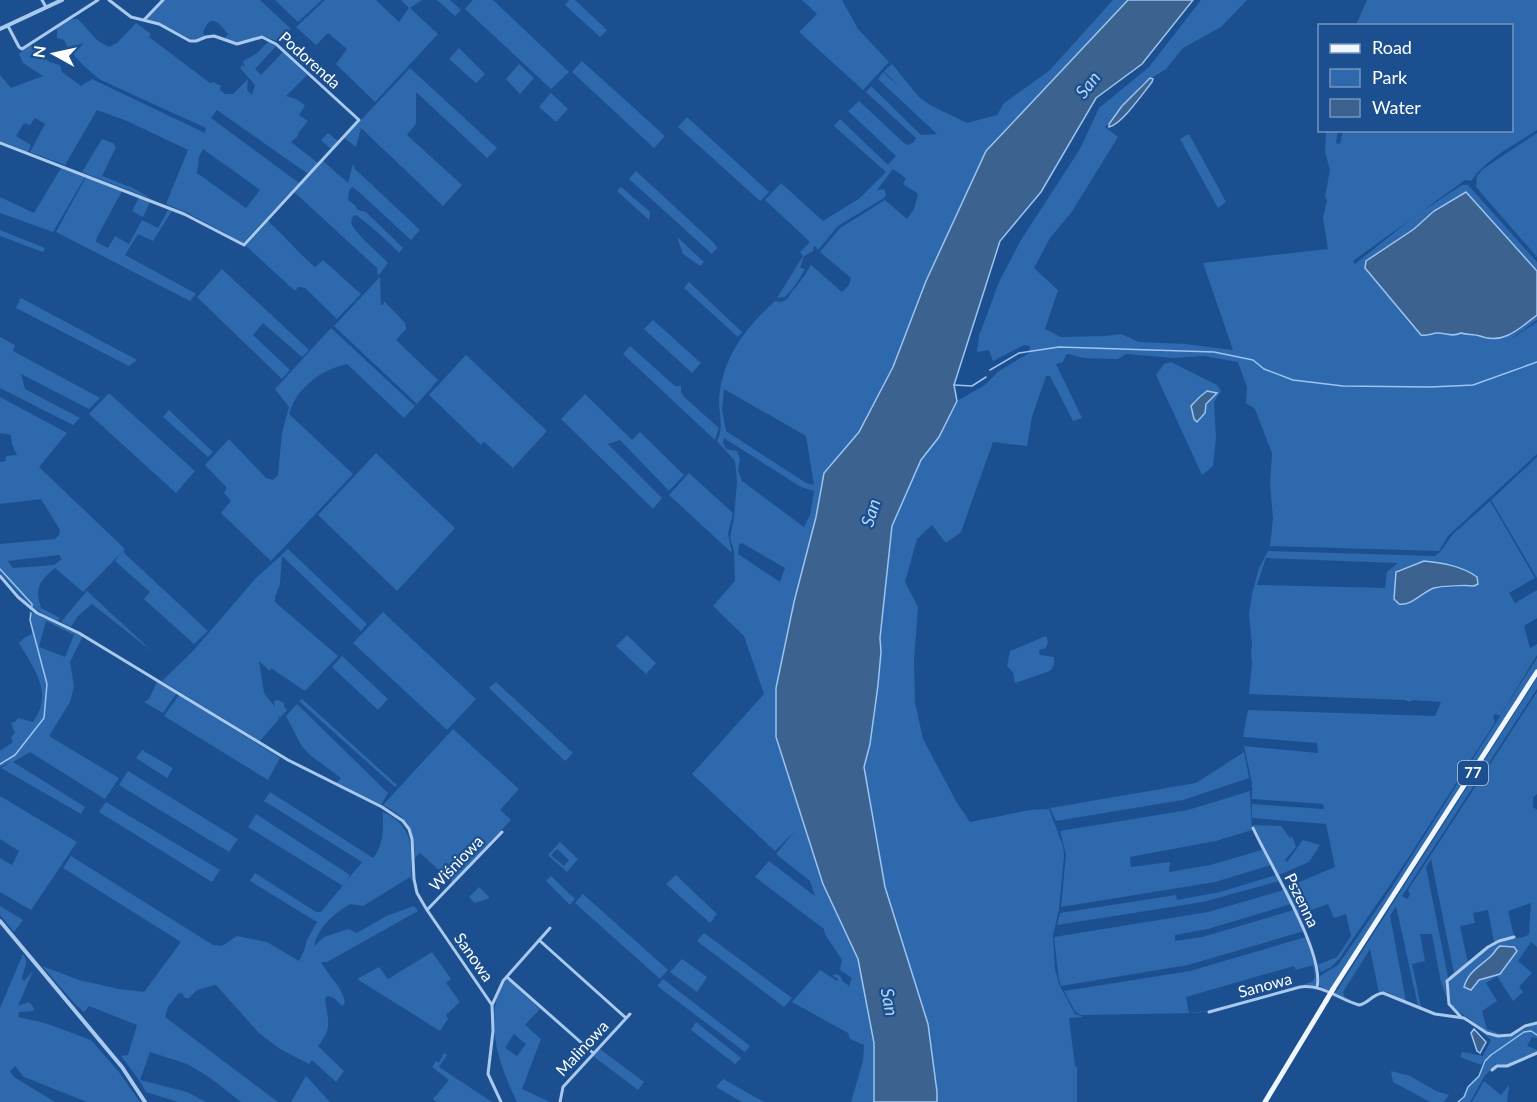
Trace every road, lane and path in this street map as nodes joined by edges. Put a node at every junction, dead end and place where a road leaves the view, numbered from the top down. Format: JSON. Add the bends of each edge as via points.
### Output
{"nodes":[{"id":1,"x":42,"y":0,"type":"edge"},
{"id":2,"x":60,"y":0,"type":"edge"},
{"id":3,"x":98,"y":0,"type":"edge"},
{"id":4,"x":109,"y":0,"type":"edge"},
{"id":5,"x":163,"y":0,"type":"edge"},
{"id":6,"x":46,"y":7,"type":"junction"},
{"id":7,"x":143,"y":20,"type":"junction"},
{"id":8,"x":8,"y":25,"type":"junction"},
{"id":9,"x":0,"y":29,"type":"edge"},
{"id":10,"x":0,"y":143,"type":"edge"},
{"id":11,"x":0,"y":576,"type":"edge"},
{"id":12,"x":1537,"y":672,"type":"edge"},
{"id":13,"x":1253,"y":828,"type":"dead end"},
{"id":14,"x":502,"y":832,"type":"dead end"},
{"id":15,"x":427,"y":910,"type":"junction"},
{"id":16,"x":0,"y":921,"type":"edge"},
{"id":17,"x":550,"y":928,"type":"dead end"},
{"id":18,"x":1514,"y":937,"type":"dead end"},
{"id":19,"x":539,"y":940,"type":"junction"},
{"id":20,"x":507,"y":976,"type":"junction"},
{"id":21,"x":1317,"y":987,"type":"junction"},
{"id":22,"x":492,"y":1005,"type":"junction"},
{"id":23,"x":1209,"y":1012,"type":"dead end"},
{"id":24,"x":630,"y":1014,"type":"dead end"},
{"id":25,"x":1461,"y":1017,"type":"junction"},
{"id":26,"x":626,"y":1018,"type":"junction"},
{"id":27,"x":1537,"y":1023,"type":"edge"},
{"id":28,"x":593,"y":1053,"type":"junction"},
{"id":29,"x":1537,"y":1053,"type":"edge"},
{"id":30,"x":1492,"y":1070,"type":"dead end"},
{"id":31,"x":145,"y":1102,"type":"edge"},
{"id":32,"x":501,"y":1102,"type":"edge"},
{"id":33,"x":560,"y":1102,"type":"edge"},
{"id":34,"x":1265,"y":1102,"type":"edge"}],
"edges":[{"from":1,"to":6,"type":"street"},
{"from":2,"to":6,"type":"street"},
{"from":3,"to":8,"type":"street","via":[[22,49]]},
{"from":4,"to":7,"type":"street","name":"Podorenda","via":[[131,17]]},
{"from":5,"to":7,"type":"street"},
{"from":6,"to":8,"type":"street"},
{"from":7,"to":10,"type":"street","name":"Podorenda","via":[[193,41],[214,36],[237,44],[267,38],[359,120],[243,245],[184,214]]},
{"from":8,"to":9,"type":"street"},
{"from":11,"to":15,"type":"street","name":"Sanowa","via":[[37,612],[79,633],[290,760],[394,814],[409,829],[414,879]]},
{"from":12,"to":34,"type":"main road","number":"77","bridge":true},
{"from":13,"to":21,"type":"street","name":"Pszenna","via":[[1307,937],[1319,973]]},
{"from":14,"to":15,"type":"street","name":"Wiśniowa"},
{"from":15,"to":22,"type":"street","name":"Sanowa"},
{"from":16,"to":31,"type":"street","via":[[122,1067]]},
{"from":17,"to":19,"type":"street"},
{"from":18,"to":25,"type":"street","name":"Sanowa","via":[[1488,947],[1447,981],[1449,1004]]},
{"from":19,"to":20,"type":"street"},
{"from":19,"to":26,"type":"street"},
{"from":20,"to":22,"type":"street"},
{"from":20,"to":28,"type":"street"},
{"from":21,"to":23,"type":"street","name":"Sanowa","via":[[1300,987]]},
{"from":21,"to":25,"type":"street","name":"Sanowa","via":[[1356,1005],[1383,993],[1435,1014]]},
{"from":22,"to":32,"type":"street","name":"Sanowa","via":[[488,1074]]},
{"from":24,"to":26,"type":"street","name":"Malinowa"},
{"from":25,"to":27,"type":"street","name":"Sanowa","via":[[1487,1033],[1506,1036]]},
{"from":26,"to":28,"type":"street","name":"Malinowa"},
{"from":28,"to":33,"type":"street","name":"Malinowa","via":[[563,1087]]},
{"from":29,"to":30,"type":"street"}]}
